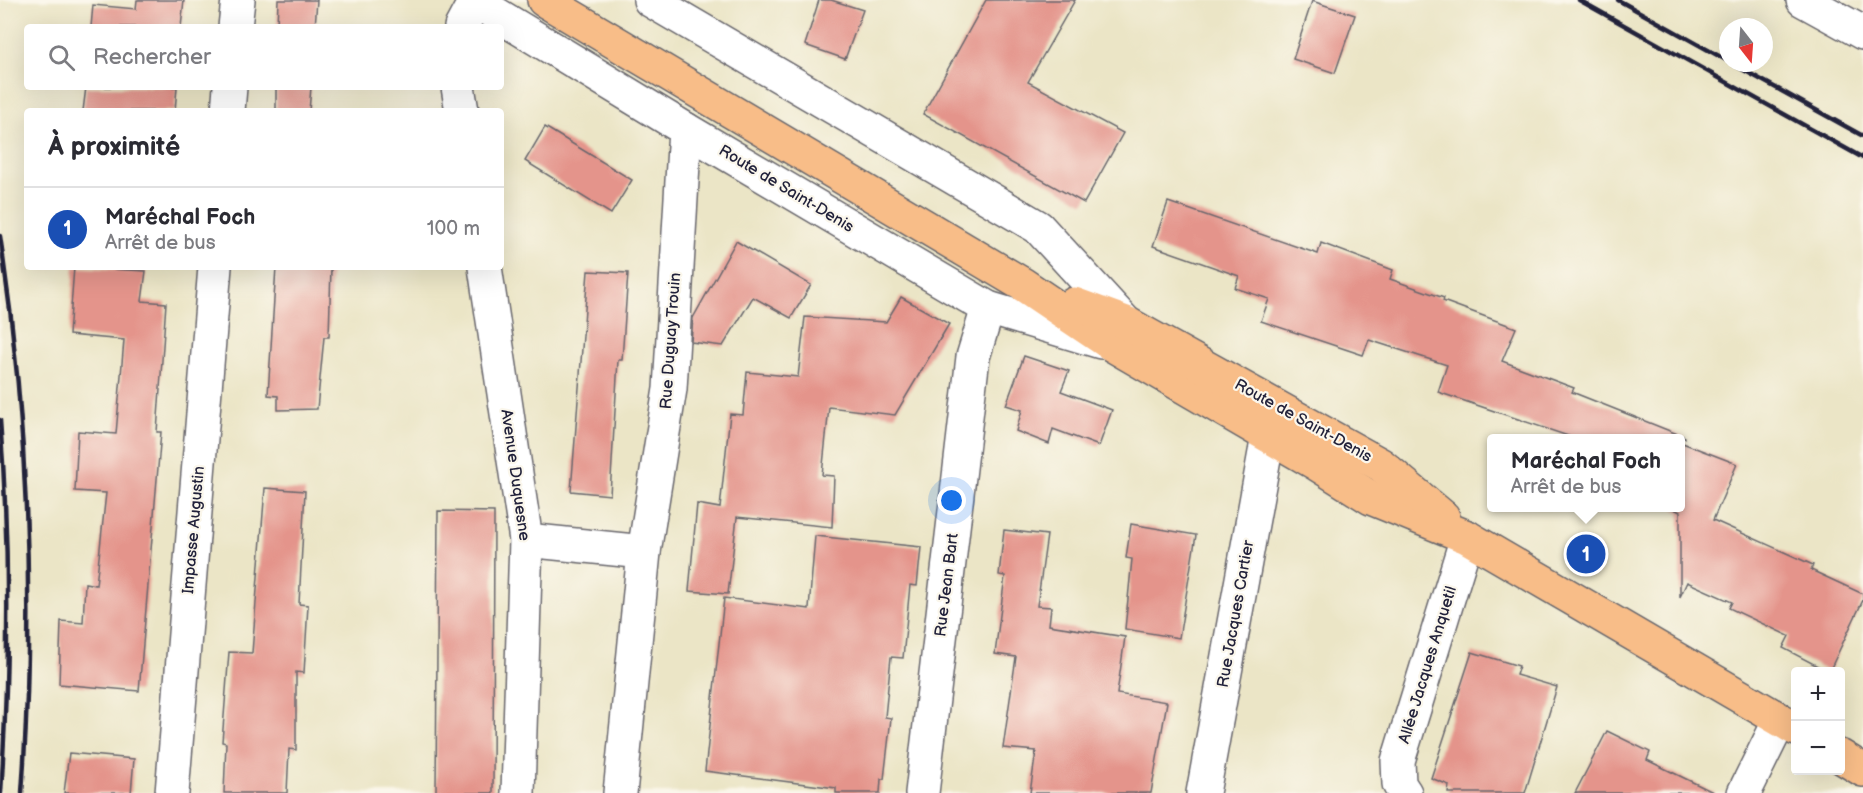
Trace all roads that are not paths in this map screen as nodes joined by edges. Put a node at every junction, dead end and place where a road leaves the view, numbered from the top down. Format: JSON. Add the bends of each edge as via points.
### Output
{"nodes":[{"id":1,"x":238,"y":0,"type":"edge"},
{"id":2,"x":544,"y":0,"type":"edge"},
{"id":3,"x":650,"y":0,"type":"edge"},
{"id":4,"x":1803,"y":0,"type":"edge"},
{"id":5,"x":470,"y":9,"type":"edge"},
{"id":6,"x":1848,"y":17,"type":"edge"},
{"id":7,"x":235,"y":24,"type":"edge"},
{"id":8,"x":497,"y":24,"type":"edge"},
{"id":9,"x":504,"y":28,"type":"edge"},
{"id":10,"x":230,"y":90,"type":"edge"},
{"id":11,"x":458,"y":90,"type":"edge"},
{"id":12,"x":228,"y":108,"type":"edge"},
{"id":13,"x":462,"y":108,"type":"edge"},
{"id":14,"x":685,"y":129,"type":"junction"},
{"id":15,"x":215,"y":270,"type":"edge"},
{"id":16,"x":485,"y":270,"type":"edge"},
{"id":17,"x":988,"y":308,"type":"junction"},
{"id":18,"x":1120,"y":334,"type":"junction"},
{"id":19,"x":1268,"y":436,"type":"junction"},
{"id":20,"x":1381,"y":465,"type":"junction"},
{"id":21,"x":1371,"y":498,"type":"junction"},
{"id":22,"x":1467,"y":537,"type":"junction"},
{"id":23,"x":526,"y":540,"type":"junction"},
{"id":24,"x":644,"y":552,"type":"junction"},
{"id":25,"x":1788,"y":725,"type":"edge"},
{"id":26,"x":1845,"y":759,"type":"edge"},
{"id":27,"x":1863,"y":770,"type":"edge"},
{"id":28,"x":172,"y":793,"type":"edge"},
{"id":29,"x":518,"y":793,"type":"edge"},
{"id":30,"x":620,"y":793,"type":"edge"},
{"id":31,"x":922,"y":793,"type":"edge"},
{"id":32,"x":1203,"y":793,"type":"edge"},
{"id":33,"x":1405,"y":793,"type":"edge"},
{"id":34,"x":1744,"y":793,"type":"edge"}],
"edges":[{"from":1,"to":7,"type":"street"},
{"from":2,"to":18,"type":"main road","name":"Route de Saint-Denis","via":[[1022,284]]},
{"from":3,"to":18,"type":"street","name":"Route de Saint-Denis","via":[[1038,226]]},
{"from":4,"to":6,"type":"street"},
{"from":5,"to":8,"type":"street","name":"Route de Saint-Denis"},
{"from":9,"to":14,"type":"street","name":"Route de Saint-Denis"},
{"from":10,"to":12,"type":"street"},
{"from":11,"to":13,"type":"street"},
{"from":14,"to":17,"type":"street","name":"Route de Saint-Denis"},
{"from":14,"to":24,"type":"street","name":"Rue Duguay Trouin","via":[[670,389]]},
{"from":15,"to":28,"type":"street","name":"Impasse Augustin"},
{"from":16,"to":23,"type":"street","name":"Avenue Duquesne"},
{"from":17,"to":18,"type":"street","name":"Route de Saint-Denis"},
{"from":17,"to":31,"type":"street","name":"Rue Jean Bart","via":[[973,357]]},
{"from":18,"to":19,"type":"main road","name":"Route de Saint-Denis"},
{"from":18,"to":20,"type":"main road","name":"Route de Saint-Denis"},
{"from":19,"to":21,"type":"main road","name":"Route de Saint-Denis"},
{"from":19,"to":32,"type":"street","name":"Rue Jacques Cartier"},
{"from":20,"to":21,"type":"street"},
{"from":20,"to":22,"type":"main road","name":"Route de Saint-Denis"},
{"from":21,"to":22,"type":"main road","name":"Route de Saint-Denis"},
{"from":22,"to":25,"type":"main road","name":"Route de Saint-Denis"},
{"from":22,"to":33,"type":"street","name":"Allée Jacques Anquetil","via":[[1398,761],[1399,784]]},
{"from":23,"to":24,"type":"street"},
{"from":23,"to":29,"type":"street","name":"Avenue Duquesne"},
{"from":24,"to":30,"type":"street","name":"Rue Duguay Trouin"},
{"from":25,"to":34,"type":"street"},
{"from":26,"to":27,"type":"main road"}]}
